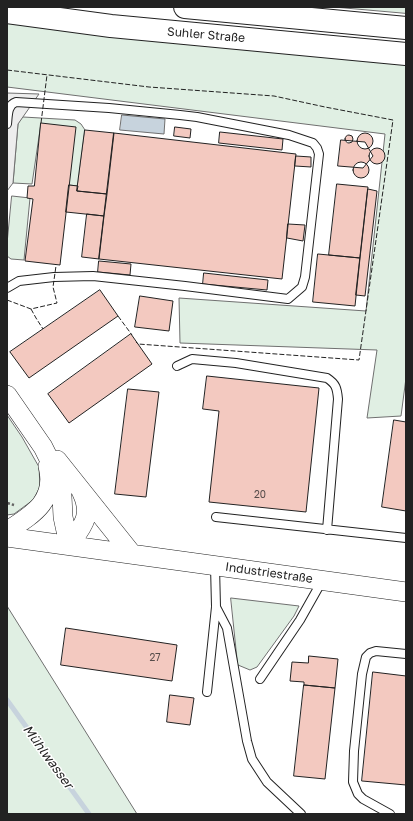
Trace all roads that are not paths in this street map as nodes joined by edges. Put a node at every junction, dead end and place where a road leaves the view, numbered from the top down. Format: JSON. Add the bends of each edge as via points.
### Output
{"nodes":[{"id":1,"x":185,"y":7,"type":"edge"},
{"id":2,"x":7,"y":12,"type":"edge"},
{"id":3,"x":406,"y":28,"type":"edge"},
{"id":4,"x":406,"y":54,"type":"edge"},
{"id":5,"x":7,"y":124,"type":"edge"},
{"id":6,"x":7,"y":288,"type":"edge"},
{"id":7,"x":177,"y":366,"type":"dead end"},
{"id":8,"x":7,"y":395,"type":"edge"},
{"id":9,"x":32,"y":431,"type":"junction"},
{"id":10,"x":81,"y":491,"type":"junction"},
{"id":11,"x":216,"y":517,"type":"dead end"},
{"id":12,"x":327,"y":530,"type":"junction"},
{"id":13,"x":7,"y":531,"type":"edge"},
{"id":14,"x":7,"y":537,"type":"edge"},
{"id":15,"x":406,"y":538,"type":"edge"},
{"id":16,"x":69,"y":546,"type":"junction"},
{"id":17,"x":132,"y":554,"type":"junction"},
{"id":18,"x":215,"y":566,"type":"junction"},
{"id":19,"x":322,"y":581,"type":"junction"},
{"id":20,"x":406,"y":592,"type":"edge"},
{"id":21,"x":216,"y":607,"type":"junction"},
{"id":22,"x":406,"y":654,"type":"edge"},
{"id":23,"x":260,"y":679,"type":"dead end"},
{"id":24,"x":207,"y":692,"type":"dead end"},
{"id":25,"x":301,"y":814,"type":"edge"},
{"id":26,"x":390,"y":814,"type":"edge"}],
"edges":[{"from":1,"to":3,"type":"main road"},
{"from":2,"to":4,"type":"main road","name":"Suhler Straße","via":[[112,26]]},
{"from":5,"to":6,"type":"lane","via":[[10,106],[16,102],[180,114],[289,135],[313,143],[319,154],[305,277],[302,287],[288,299],[93,276],[19,281]]},
{"from":7,"to":12,"type":"lane","via":[[192,359],[236,363],[327,378],[333,382],[337,388],[338,399]]},
{"from":8,"to":9,"type":"street"},
{"from":9,"to":10,"type":"street"},
{"from":9,"to":13,"type":"street","via":[[47,462],[49,488],[47,496],[36,510]]},
{"from":9,"to":16,"type":"street","via":[[50,460],[58,479]]},
{"from":10,"to":16,"type":"street","via":[[87,516]]},
{"from":10,"to":17,"type":"street"},
{"from":11,"to":12,"type":"lane"},
{"from":12,"to":15,"type":"lane"},
{"from":14,"to":16,"type":"street","name":"Industriestraße"},
{"from":16,"to":17,"type":"street","name":"Industriestraße"},
{"from":17,"to":18,"type":"street","name":"Industriestraße"},
{"from":18,"to":19,"type":"street","name":"Industriestraße"},
{"from":18,"to":21,"type":"lane"},
{"from":19,"to":20,"type":"street","name":"Industriestraße"},
{"from":19,"to":23,"type":"lane","via":[[300,620]]},
{"from":21,"to":24,"type":"lane"},
{"from":21,"to":25,"type":"lane","via":[[227,628],[252,759],[267,782]]},
{"from":22,"to":26,"type":"lane","via":[[376,651],[370,652],[366,657],[354,751],[353,782],[358,794],[363,800]]}]}
